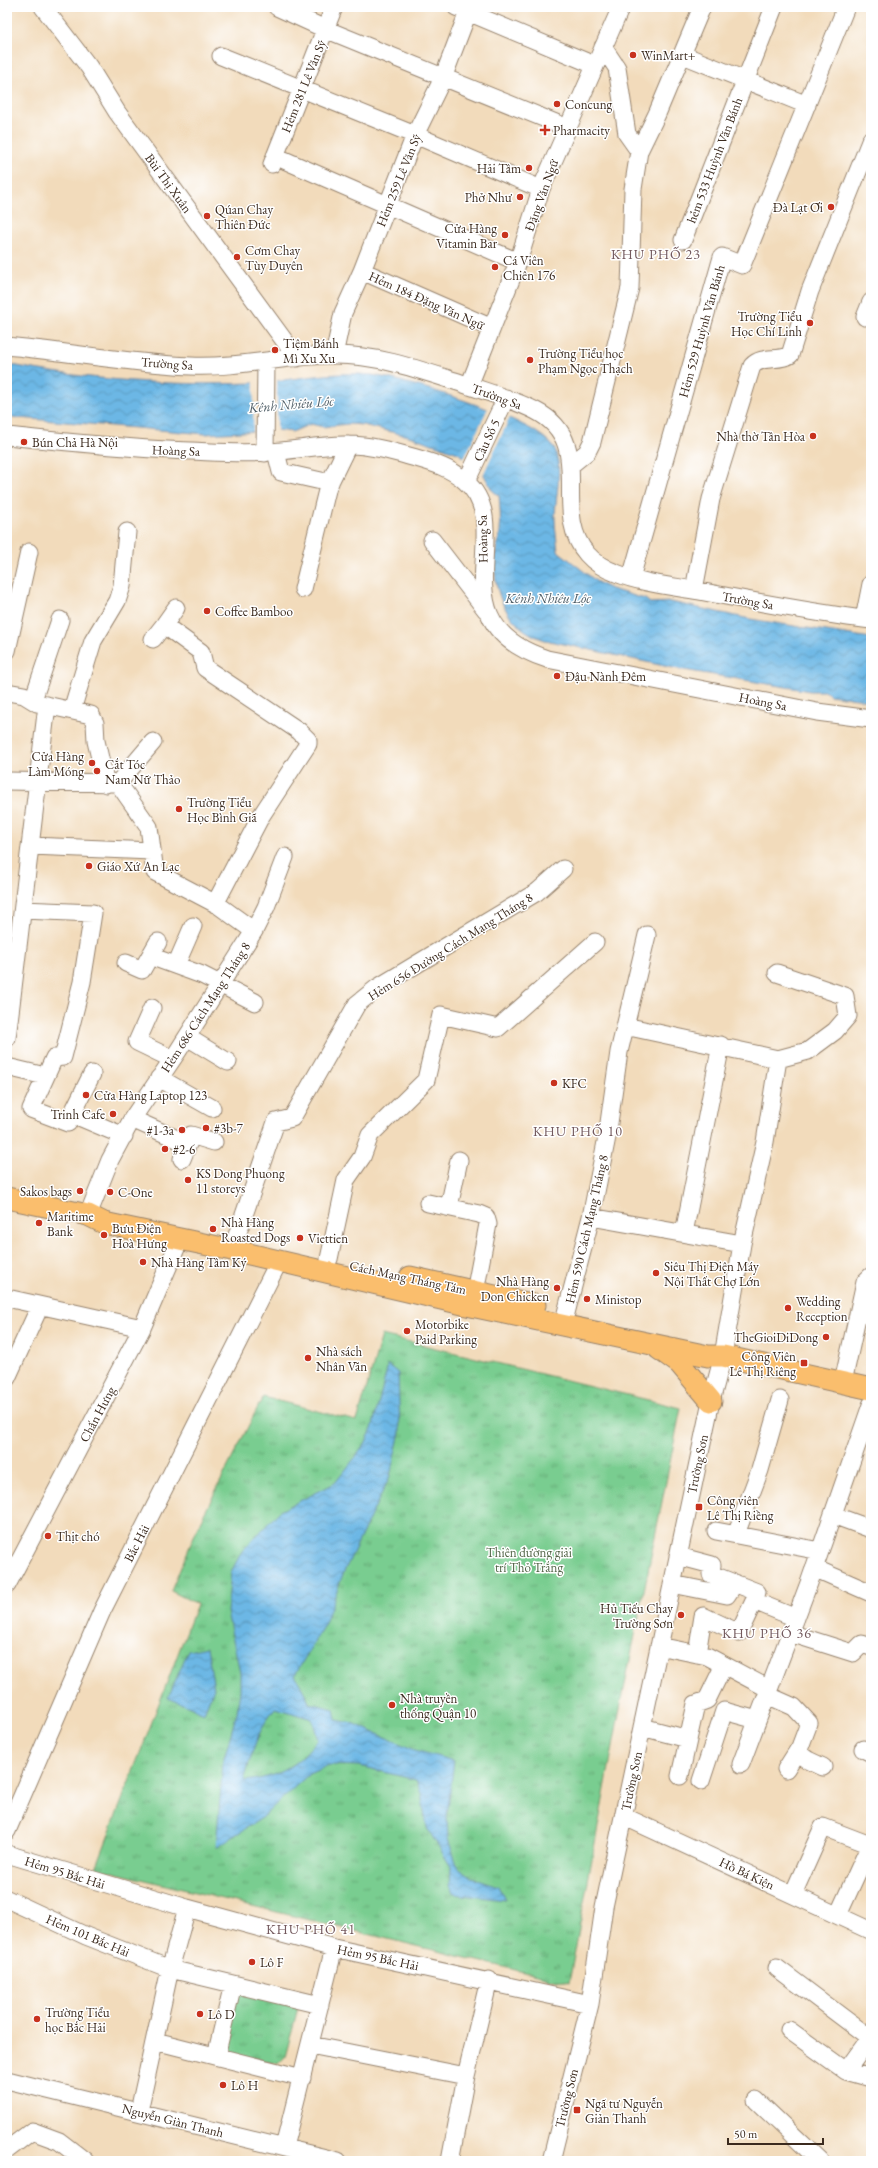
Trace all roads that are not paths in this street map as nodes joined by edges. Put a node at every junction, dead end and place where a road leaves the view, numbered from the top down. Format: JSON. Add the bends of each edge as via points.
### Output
{"nodes":[{"id":1,"x":44,"y":7,"type":"edge"},
{"id":2,"x":277,"y":7,"type":"edge"},
{"id":3,"x":334,"y":7,"type":"edge"},
{"id":4,"x":621,"y":7,"type":"edge"},
{"id":5,"x":702,"y":7,"type":"edge"},
{"id":6,"x":774,"y":7,"type":"edge"},
{"id":7,"x":846,"y":7,"type":"edge"},
{"id":8,"x":465,"y":9,"type":"edge"},
{"id":9,"x":325,"y":29,"type":"junction"},
{"id":10,"x":603,"y":47,"type":"junction"},
{"id":11,"x":682,"y":55,"type":"junction"},
{"id":12,"x":221,"y":56,"type":"dead end"},
{"id":13,"x":594,"y":65,"type":"junction"},
{"id":14,"x":443,"y":78,"type":"junction"},
{"id":15,"x":745,"y":80,"type":"junction"},
{"id":16,"x":301,"y":89,"type":"junction"},
{"id":17,"x":807,"y":105,"type":"junction"},
{"id":18,"x":568,"y":128,"type":"junction"},
{"id":19,"x":415,"y":135,"type":"junction"},
{"id":20,"x":871,"y":139,"type":"edge"},
{"id":21,"x":639,"y":151,"type":"junction"},
{"id":22,"x":541,"y":189,"type":"junction"},
{"id":23,"x":388,"y":205,"type":"junction"},
{"id":24,"x":683,"y":240,"type":"dead end"},
{"id":25,"x":518,"y":262,"type":"junction"},
{"id":26,"x":362,"y":271,"type":"junction"},
{"id":27,"x":492,"y":328,"type":"junction"},
{"id":28,"x":7,"y":346,"type":"edge"},
{"id":29,"x":334,"y":355,"type":"junction"},
{"id":30,"x":297,"y":358,"type":"junction"},
{"id":31,"x":266,"y":362,"type":"junction"},
{"id":32,"x":469,"y":386,"type":"junction"},
{"id":33,"x":503,"y":405,"type":"junction"},
{"id":34,"x":7,"y":436,"type":"edge"},
{"id":35,"x":348,"y":445,"type":"junction"},
{"id":36,"x":268,"y":447,"type":"junction"},
{"id":37,"x":571,"y":465,"type":"junction"},
{"id":38,"x":470,"y":475,"type":"junction"},
{"id":39,"x":330,"y":483,"type":"junction"},
{"id":40,"x":127,"y":532,"type":"dead end"},
{"id":41,"x":432,"y":540,"type":"dead end"},
{"id":42,"x":29,"y":552,"type":"dead end"},
{"id":43,"x":631,"y":578,"type":"junction"},
{"id":44,"x":871,"y":584,"type":"edge"},
{"id":45,"x":303,"y":589,"type":"dead end"},
{"id":46,"x":694,"y":590,"type":"junction"},
{"id":47,"x":176,"y":608,"type":"dead end"},
{"id":48,"x":491,"y":616,"type":"junction"},
{"id":49,"x":60,"y":620,"type":"dead end"},
{"id":50,"x":868,"y":620,"type":"edge"},
{"id":51,"x":164,"y":625,"type":"junction"},
{"id":52,"x":153,"y":639,"type":"dead end"},
{"id":53,"x":7,"y":651,"type":"edge"},
{"id":54,"x":7,"y":692,"type":"edge"},
{"id":55,"x":40,"y":702,"type":"junction"},
{"id":56,"x":72,"y":710,"type":"junction"},
{"id":57,"x":871,"y":719,"type":"edge"},
{"id":58,"x":153,"y":742,"type":"dead end"},
{"id":59,"x":7,"y":781,"type":"edge"},
{"id":60,"x":39,"y":783,"type":"junction"},
{"id":61,"x":112,"y":783,"type":"junction"},
{"id":62,"x":31,"y":846,"type":"junction"},
{"id":63,"x":152,"y":851,"type":"junction"},
{"id":64,"x":285,"y":857,"type":"dead end"},
{"id":65,"x":563,"y":870,"type":"dead end"},
{"id":66,"x":215,"y":904,"type":"junction"},
{"id":67,"x":23,"y":910,"type":"junction"},
{"id":68,"x":192,"y":926,"type":"dead end"},
{"id":69,"x":254,"y":931,"type":"junction"},
{"id":70,"x":647,"y":934,"type":"dead end"},
{"id":71,"x":595,"y":942,"type":"dead end"},
{"id":72,"x":126,"y":963,"type":"dead end"},
{"id":73,"x":176,"y":965,"type":"junction"},
{"id":74,"x":777,"y":972,"type":"dead end"},
{"id":75,"x":221,"y":985,"type":"junction"},
{"id":76,"x":255,"y":1002,"type":"dead end"},
{"id":77,"x":152,"y":1008,"type":"dead end"},
{"id":78,"x":625,"y":1026,"type":"junction"},
{"id":79,"x":187,"y":1037,"type":"junction"},
{"id":80,"x":7,"y":1038,"type":"edge"},
{"id":81,"x":721,"y":1046,"type":"junction"},
{"id":82,"x":172,"y":1059,"type":"junction"},
{"id":83,"x":778,"y":1059,"type":"junction"},
{"id":84,"x":228,"y":1062,"type":"dead end"},
{"id":85,"x":7,"y":1067,"type":"edge"},
{"id":86,"x":92,"y":1074,"type":"dead end"},
{"id":87,"x":45,"y":1076,"type":"junction"},
{"id":88,"x":159,"y":1078,"type":"junction"},
{"id":89,"x":212,"y":1108,"type":"dead end"},
{"id":90,"x":72,"y":1114,"type":"junction"},
{"id":91,"x":132,"y":1119,"type":"junction"},
{"id":92,"x":124,"y":1136,"type":"junction"},
{"id":93,"x":214,"y":1142,"type":"dead end"},
{"id":94,"x":459,"y":1160,"type":"dead end"},
{"id":95,"x":7,"y":1198,"type":"edge"},
{"id":96,"x":428,"y":1203,"type":"dead end"},
{"id":97,"x":449,"y":1207,"type":"junction"},
{"id":98,"x":88,"y":1215,"type":"junction"},
{"id":99,"x":592,"y":1217,"type":"junction"},
{"id":100,"x":684,"y":1233,"type":"junction"},
{"id":101,"x":180,"y":1239,"type":"junction"},
{"id":102,"x":235,"y":1241,"type":"junction"},
{"id":103,"x":742,"y":1244,"type":"junction"},
{"id":104,"x":329,"y":1259,"type":"junction"},
{"id":105,"x":279,"y":1261,"type":"junction"},
{"id":106,"x":871,"y":1276,"type":"edge"},
{"id":107,"x":475,"y":1292,"type":"junction"},
{"id":108,"x":7,"y":1298,"type":"edge"},
{"id":109,"x":40,"y":1306,"type":"junction"},
{"id":110,"x":566,"y":1313,"type":"junction"},
{"id":111,"x":142,"y":1328,"type":"junction"},
{"id":112,"x":652,"y":1344,"type":"junction"},
{"id":113,"x":723,"y":1356,"type":"junction"},
{"id":114,"x":7,"y":1378,"type":"edge"},
{"id":115,"x":842,"y":1382,"type":"junction"},
{"id":116,"x":871,"y":1389,"type":"edge"},
{"id":117,"x":780,"y":1400,"type":"dead end"},
{"id":118,"x":711,"y":1401,"type":"junction"},
{"id":119,"x":871,"y":1405,"type":"edge"},
{"id":120,"x":833,"y":1515,"type":"junction"},
{"id":121,"x":871,"y":1529,"type":"edge"},
{"id":122,"x":716,"y":1531,"type":"dead end"},
{"id":123,"x":736,"y":1534,"type":"junction"},
{"id":124,"x":820,"y":1551,"type":"junction"},
{"id":125,"x":678,"y":1556,"type":"junction"},
{"id":126,"x":814,"y":1568,"type":"junction"},
{"id":127,"x":735,"y":1583,"type":"junction"},
{"id":128,"x":672,"y":1584,"type":"junction"},
{"id":129,"x":7,"y":1585,"type":"edge"},
{"id":130,"x":871,"y":1593,"type":"edge"},
{"id":131,"x":754,"y":1602,"type":"junction"},
{"id":132,"x":793,"y":1626,"type":"junction"},
{"id":133,"x":659,"y":1646,"type":"junction"},
{"id":134,"x":871,"y":1647,"type":"edge"},
{"id":135,"x":697,"y":1654,"type":"junction"},
{"id":136,"x":724,"y":1665,"type":"junction"},
{"id":137,"x":768,"y":1692,"type":"junction"},
{"id":138,"x":757,"y":1720,"type":"junction"},
{"id":139,"x":642,"y":1726,"type":"junction"},
{"id":140,"x":688,"y":1739,"type":"junction"},
{"id":141,"x":797,"y":1752,"type":"junction"},
{"id":142,"x":741,"y":1764,"type":"dead end"},
{"id":143,"x":823,"y":1767,"type":"dead end"},
{"id":144,"x":786,"y":1769,"type":"dead end"},
{"id":145,"x":680,"y":1776,"type":"dead end"},
{"id":146,"x":701,"y":1781,"type":"dead end"},
{"id":147,"x":623,"y":1816,"type":"junction"},
{"id":148,"x":7,"y":1831,"type":"edge"},
{"id":149,"x":8,"y":1859,"type":"edge"},
{"id":150,"x":793,"y":1894,"type":"junction"},
{"id":151,"x":7,"y":1899,"type":"edge"},
{"id":152,"x":187,"y":1908,"type":"junction"},
{"id":153,"x":838,"y":1915,"type":"junction"},
{"id":154,"x":871,"y":1931,"type":"edge"},
{"id":155,"x":334,"y":1948,"type":"junction"},
{"id":156,"x":777,"y":1968,"type":"dead end"},
{"id":157,"x":170,"y":1970,"type":"junction"},
{"id":158,"x":489,"y":1980,"type":"junction"},
{"id":159,"x":233,"y":1984,"type":"junction"},
{"id":160,"x":590,"y":2004,"type":"junction"},
{"id":161,"x":320,"y":2005,"type":"junction"},
{"id":162,"x":789,"y":2030,"type":"dead end"},
{"id":163,"x":155,"y":2041,"type":"junction"},
{"id":164,"x":310,"y":2045,"type":"junction"},
{"id":165,"x":216,"y":2056,"type":"junction"},
{"id":166,"x":846,"y":2070,"type":"junction"},
{"id":167,"x":466,"y":2076,"type":"junction"},
{"id":168,"x":302,"y":2078,"type":"junction"},
{"id":169,"x":871,"y":2078,"type":"edge"},
{"id":170,"x":7,"y":2080,"type":"edge"},
{"id":171,"x":756,"y":2100,"type":"dead end"},
{"id":172,"x":139,"y":2111,"type":"junction"},
{"id":173,"x":284,"y":2148,"type":"junction"},
{"id":174,"x":7,"y":2150,"type":"edge"},
{"id":175,"x":85,"y":2161,"type":"edge"},
{"id":176,"x":338,"y":2161,"type":"edge"},
{"id":177,"x":450,"y":2161,"type":"edge"},
{"id":178,"x":551,"y":2161,"type":"edge"},
{"id":179,"x":820,"y":2161,"type":"edge"}],
"edges":[{"from":1,"to":30,"type":"street","name":"Bùi Thị Xuân"},
{"from":2,"to":9,"type":"street"},
{"from":3,"to":9,"type":"street","name":"Hẻm 281 Lê Văn Sỹ"},
{"from":4,"to":10,"type":"street","name":"Đặng Văn Ngữ"},
{"from":5,"to":11,"type":"street"},
{"from":6,"to":15,"type":"street","name":"hẻm 533 Huỳnh Văn Bánh"},
{"from":7,"to":17,"type":"street","name":"Hẻm 529 Huỳnh Văn Bánh"},
{"from":8,"to":13,"type":"street"},
{"from":8,"to":14,"type":"street","name":"Hẻm 259 Lê Văn Sỹ"},
{"from":9,"to":14,"type":"street"},
{"from":9,"to":16,"type":"street","name":"Hẻm 281 Lê Văn Sỹ"},
{"from":10,"to":13,"type":"street","name":"Đặng Văn Ngữ"},
{"from":10,"to":21,"type":"street","via":[[617,68],[627,134]]},
{"from":11,"to":15,"type":"street","name":"hẻm 533 Huỳnh Văn Bánh"},
{"from":11,"to":21,"type":"street"},
{"from":12,"to":16,"type":"street"},
{"from":13,"to":18,"type":"street","name":"Đặng Văn Ngữ"},
{"from":14,"to":18,"type":"street"},
{"from":14,"to":19,"type":"street","name":"Hẻm 259 Lê Văn Sỹ"},
{"from":15,"to":17,"type":"street"},
{"from":15,"to":24,"type":"street","name":"hẻm 533 Huỳnh Văn Bánh"},
{"from":16,"to":19,"type":"street"},
{"from":16,"to":23,"type":"street","name":"Hẻm 281 Lê Văn Sỹ","via":[[273,160]]},
{"from":17,"to":43,"type":"street","name":"Hẻm 529 Huỳnh Văn Bánh","via":[[742,265],[722,257]]},
{"from":18,"to":22,"type":"street","name":"Đặng Văn Ngữ"},
{"from":19,"to":22,"type":"street"},
{"from":19,"to":23,"type":"street","name":"Hẻm 259 Lê Văn Sỹ"},
{"from":20,"to":46,"type":"street","via":[[810,291],[790,355],[776,360],[759,360],[752,366],[711,498]]},
{"from":21,"to":37,"type":"street","via":[[633,189],[630,288],[592,442],[587,452]]},
{"from":22,"to":25,"type":"street","name":"Đặng Văn Ngữ"},
{"from":23,"to":25,"type":"street"},
{"from":23,"to":26,"type":"street","name":"Hẻm 259 Lê Văn Sỹ"},
{"from":25,"to":27,"type":"street","name":"Đặng Văn Ngữ"},
{"from":26,"to":27,"type":"street","name":"Hẻm 184 Đặng Văn Ngữ"},
{"from":26,"to":29,"type":"street","name":"Hẻm 259 Lê Văn Sỹ","via":[[343,313]]},
{"from":27,"to":32,"type":"street","name":"Đặng Văn Ngữ"},
{"from":28,"to":31,"type":"street","name":"Trường Sa","via":[[192,366]]},
{"from":29,"to":30,"type":"street","name":"Trường Sa"},
{"from":29,"to":32,"type":"street","name":"Trường Sa","via":[[396,363]]},
{"from":30,"to":31,"type":"street","name":"Trường Sa"},
{"from":31,"to":36,"type":"street"},
{"from":32,"to":33,"type":"street","name":"Trường Sa"},
{"from":33,"to":37,"type":"street","name":"Trường Sa","via":[[542,414],[558,428],[567,445]]},
{"from":33,"to":38,"type":"street","name":"Cầu Số 5"},
{"from":34,"to":36,"type":"street","name":"Hoàng Sa","via":[[143,449]]},
{"from":35,"to":36,"type":"street","name":"Hoàng Sa"},
{"from":35,"to":38,"type":"street","name":"Hoàng Sa","via":[[370,447]]},
{"from":35,"to":39,"type":"street"},
{"from":36,"to":39,"type":"street","via":[[282,472]]},
{"from":37,"to":43,"type":"street","name":"Trường Sa","via":[[572,518],[578,542],[599,564]]},
{"from":38,"to":48,"type":"street","name":"Hoàng Sa","via":[[485,521],[483,578],[486,602]]},
{"from":39,"to":45,"type":"street"},
{"from":40,"to":56,"type":"street","via":[[122,586],[117,601],[93,641]]},
{"from":41,"to":48,"type":"street"},
{"from":42,"to":53,"type":"street"},
{"from":43,"to":46,"type":"street","name":"Trường Sa"},
{"from":44,"to":50,"type":"street"},
{"from":46,"to":50,"type":"street","name":"Trường Sa"},
{"from":47,"to":51,"type":"street"},
{"from":48,"to":57,"type":"street","name":"Hoàng Sa","via":[[516,646],[547,659],[817,712]]},
{"from":49,"to":55,"type":"street"},
{"from":51,"to":52,"type":"street"},
{"from":51,"to":66,"type":"street","via":[[201,652],[204,668],[299,731],[308,740],[308,744],[261,816]]},
{"from":54,"to":55,"type":"street","via":[[24,695]]},
{"from":55,"to":56,"type":"street"},
{"from":55,"to":60,"type":"street"},
{"from":56,"to":61,"type":"street","name":"Hẻm 686 Cách Mạng Tháng 8","via":[[92,715],[96,741]]},
{"from":58,"to":61,"type":"street"},
{"from":59,"to":60,"type":"street"},
{"from":60,"to":61,"type":"street"},
{"from":60,"to":62,"type":"street"},
{"from":61,"to":63,"type":"street","name":"Hẻm 686 Cách Mạng Tháng 8","via":[[149,827]]},
{"from":62,"to":63,"type":"street"},
{"from":62,"to":67,"type":"street"},
{"from":63,"to":66,"type":"street","name":"Hẻm 686 Cách Mạng Tháng 8","via":[[155,872]]},
{"from":64,"to":69,"type":"street"},
{"from":65,"to":102,"type":"street","name":"Hẻm 656 Đường Cách Mạng Tháng 8","via":[[537,892],[377,988],[357,1004],[292,1118],[276,1122]]},
{"from":66,"to":69,"type":"street","name":"Hẻm 686 Cách Mạng Tháng 8"},
{"from":67,"to":80,"type":"street"},
{"from":67,"to":87,"type":"street","via":[[93,913],[82,982],[63,1057],[54,1058]]},
{"from":68,"to":73,"type":"street"},
{"from":69,"to":75,"type":"street","name":"Hẻm 686 Cách Mạng Tháng 8"},
{"from":70,"to":78,"type":"street","name":"Hẻm 590 Cách Mạng Tháng 8"},
{"from":71,"to":104,"type":"street","via":[[498,1028],[441,1015],[426,1080],[370,1135],[362,1157],[346,1180]]},
{"from":72,"to":73,"type":"street","via":[[142,970],[154,949]]},
{"from":73,"to":75,"type":"street"},
{"from":74,"to":83,"type":"street","via":[[845,996],[848,1016],[835,1031],[808,1051]]},
{"from":75,"to":76,"type":"street"},
{"from":75,"to":79,"type":"street","name":"Hẻm 686 Cách Mạng Tháng 8"},
{"from":77,"to":82,"type":"street","via":[[137,1042]]},
{"from":78,"to":81,"type":"street"},
{"from":78,"to":99,"type":"street","name":"Hẻm 590 Cách Mạng Tháng 8"},
{"from":79,"to":82,"type":"street","name":"Hẻm 686 Cách Mạng Tháng 8"},
{"from":79,"to":84,"type":"street"},
{"from":81,"to":83,"type":"street"},
{"from":81,"to":100,"type":"street"},
{"from":82,"to":88,"type":"street","name":"Hẻm 686 Cách Mạng Tháng 8"},
{"from":83,"to":103,"type":"street","name":"Trường Sơn","via":[[765,1142]]},
{"from":85,"to":87,"type":"street"},
{"from":86,"to":90,"type":"street"},
{"from":87,"to":90,"type":"street","via":[[31,1109],[68,1123]]},
{"from":88,"to":89,"type":"street"},
{"from":88,"to":91,"type":"street","name":"Hẻm 686 Cách Mạng Tháng 8"},
{"from":90,"to":92,"type":"street"},
{"from":91,"to":92,"type":"street","name":"Hẻm 686 Cách Mạng Tháng 8"},
{"from":91,"to":93,"type":"street","via":[[185,1151],[191,1135]]},
{"from":92,"to":98,"type":"street","name":"Hẻm 686 Cách Mạng Tháng 8","via":[[110,1160]]},
{"from":94,"to":97,"type":"street"},
{"from":95,"to":98,"type":"main road","name":"Cách Mạng Tháng Tám"},
{"from":96,"to":97,"type":"street"},
{"from":97,"to":107,"type":"street","via":[[486,1217],[488,1224]]},
{"from":98,"to":101,"type":"main road","name":"Cách Mạng Tháng Tám","via":[[104,1223]]},
{"from":98,"to":102,"type":"main road","name":"Cách Mạng Tháng Tám","via":[[108,1212]]},
{"from":99,"to":100,"type":"street"},
{"from":99,"to":110,"type":"street","name":"Hẻm 590 Cách Mạng Tháng 8"},
{"from":100,"to":103,"type":"street"},
{"from":101,"to":105,"type":"main road","name":"Cách Mạng Tháng Tám"},
{"from":101,"to":111,"type":"street","name":"Chấn Hưng"},
{"from":102,"to":104,"type":"main road","name":"Cách Mạng Tháng Tám"},
{"from":103,"to":113,"type":"street","name":"Trường Sơn"},
{"from":104,"to":107,"type":"main road","name":"Cách Mạng Tháng Tám"},
{"from":105,"to":112,"type":"main road","name":"Cách Mạng Tháng Tám","via":[[467,1305]]},
{"from":105,"to":148,"type":"street","name":"Bắc Hải","via":[[102,1611]]},
{"from":106,"to":115,"type":"street","via":[[865,1282]]},
{"from":107,"to":110,"type":"main road","name":"Cách Mạng Tháng Tám"},
{"from":108,"to":109,"type":"street"},
{"from":109,"to":111,"type":"street"},
{"from":109,"to":114,"type":"street"},
{"from":110,"to":113,"type":"main road","name":"Cách Mạng Tháng Tám","via":[[714,1346]]},
{"from":111,"to":129,"type":"street","name":"Chấn Hưng"},
{"from":112,"to":113,"type":"main road","name":"Cách Mạng Tháng Tám","via":[[708,1356]]},
{"from":112,"to":118,"type":"main road","via":[[680,1364]]},
{"from":113,"to":115,"type":"main road","name":"Cách Mạng Tháng Tám"},
{"from":113,"to":118,"type":"street","name":"Trường Sơn"},
{"from":115,"to":116,"type":"main road","name":"Cách Mạng Tháng Tám"},
{"from":117,"to":123,"type":"street","via":[[760,1470]]},
{"from":118,"to":125,"type":"street","name":"Trường Sơn"},
{"from":119,"to":120,"type":"street"},
{"from":120,"to":121,"type":"street"},
{"from":120,"to":124,"type":"street"},
{"from":122,"to":123,"type":"street"},
{"from":123,"to":124,"type":"street"},
{"from":124,"to":126,"type":"street"},
{"from":125,"to":127,"type":"street","via":[[712,1564],[711,1574]]},
{"from":125,"to":128,"type":"street","name":"Trường Sơn"},
{"from":126,"to":130,"type":"street"},
{"from":126,"to":132,"type":"street"},
{"from":127,"to":128,"type":"street","via":[[727,1595]]},
{"from":127,"to":131,"type":"street","via":[[757,1592]]},
{"from":128,"to":133,"type":"street","name":"Trường Sơn"},
{"from":131,"to":132,"type":"street"},
{"from":131,"to":135,"type":"street","via":[[738,1633],[703,1616]]},
{"from":132,"to":134,"type":"street","via":[[853,1653],[862,1644]]},
{"from":132,"to":137,"type":"street"},
{"from":133,"to":135,"type":"street"},
{"from":133,"to":139,"type":"street","name":"Trường Sơn"},
{"from":135,"to":136,"type":"street"},
{"from":136,"to":137,"type":"street"},
{"from":136,"to":140,"type":"street","via":[[707,1700],[696,1704]]},
{"from":137,"to":138,"type":"street"},
{"from":137,"to":141,"type":"street","via":[[794,1707],[809,1723]]},
{"from":138,"to":142,"type":"street"},
{"from":138,"to":146,"type":"street","via":[[724,1711]]},
{"from":139,"to":140,"type":"street"},
{"from":139,"to":147,"type":"street","name":"Trường Sơn"},
{"from":140,"to":145,"type":"street"},
{"from":141,"to":143,"type":"street"},
{"from":141,"to":144,"type":"street"},
{"from":147,"to":150,"type":"street","name":"Hồ Bá Kiện"},
{"from":147,"to":160,"type":"street","name":"Trường Sơn","via":[[604,1907]]},
{"from":149,"to":152,"type":"street","name":"Hẻm 95 Bắc Hải"},
{"from":150,"to":153,"type":"street","name":"Hồ Bá Kiện"},
{"from":150,"to":153,"type":"street","via":[[823,1827],[870,1846]]},
{"from":151,"to":157,"type":"street","name":"Hẻm 101 Bắc Hải","via":[[86,1936]]},
{"from":152,"to":155,"type":"street","name":"Hẻm 95 Bắc Hải"},
{"from":152,"to":157,"type":"street"},
{"from":153,"to":154,"type":"street","name":"Hồ Bá Kiện"},
{"from":155,"to":158,"type":"street","name":"Hẻm 95 Bắc Hải"},
{"from":155,"to":161,"type":"street"},
{"from":156,"to":166,"type":"street","via":[[870,2038]]},
{"from":157,"to":159,"type":"street","name":"Hẻm 101 Bắc Hải"},
{"from":157,"to":163,"type":"street"},
{"from":158,"to":160,"type":"street","name":"Hẻm 95 Bắc Hải"},
{"from":158,"to":167,"type":"street"},
{"from":159,"to":161,"type":"street","name":"Hẻm 101 Bắc Hải"},
{"from":159,"to":165,"type":"street"},
{"from":160,"to":178,"type":"street","name":"Trường Sơn"},
{"from":161,"to":164,"type":"street"},
{"from":162,"to":166,"type":"street"},
{"from":163,"to":165,"type":"street"},
{"from":163,"to":172,"type":"street"},
{"from":164,"to":167,"type":"street"},
{"from":164,"to":168,"type":"street"},
{"from":165,"to":168,"type":"street"},
{"from":166,"to":169,"type":"street"},
{"from":167,"to":177,"type":"street"},
{"from":168,"to":173,"type":"street"},
{"from":170,"to":172,"type":"street","name":"Nguyễn Giàn Thanh"},
{"from":171,"to":179,"type":"street"},
{"from":172,"to":173,"type":"street","name":"Nguyễn Giàn Thanh"},
{"from":173,"to":176,"type":"street","name":"Nguyễn Giàn Thanh"},
{"from":174,"to":175,"type":"street","via":[[32,2131],[59,2142]]}]}
